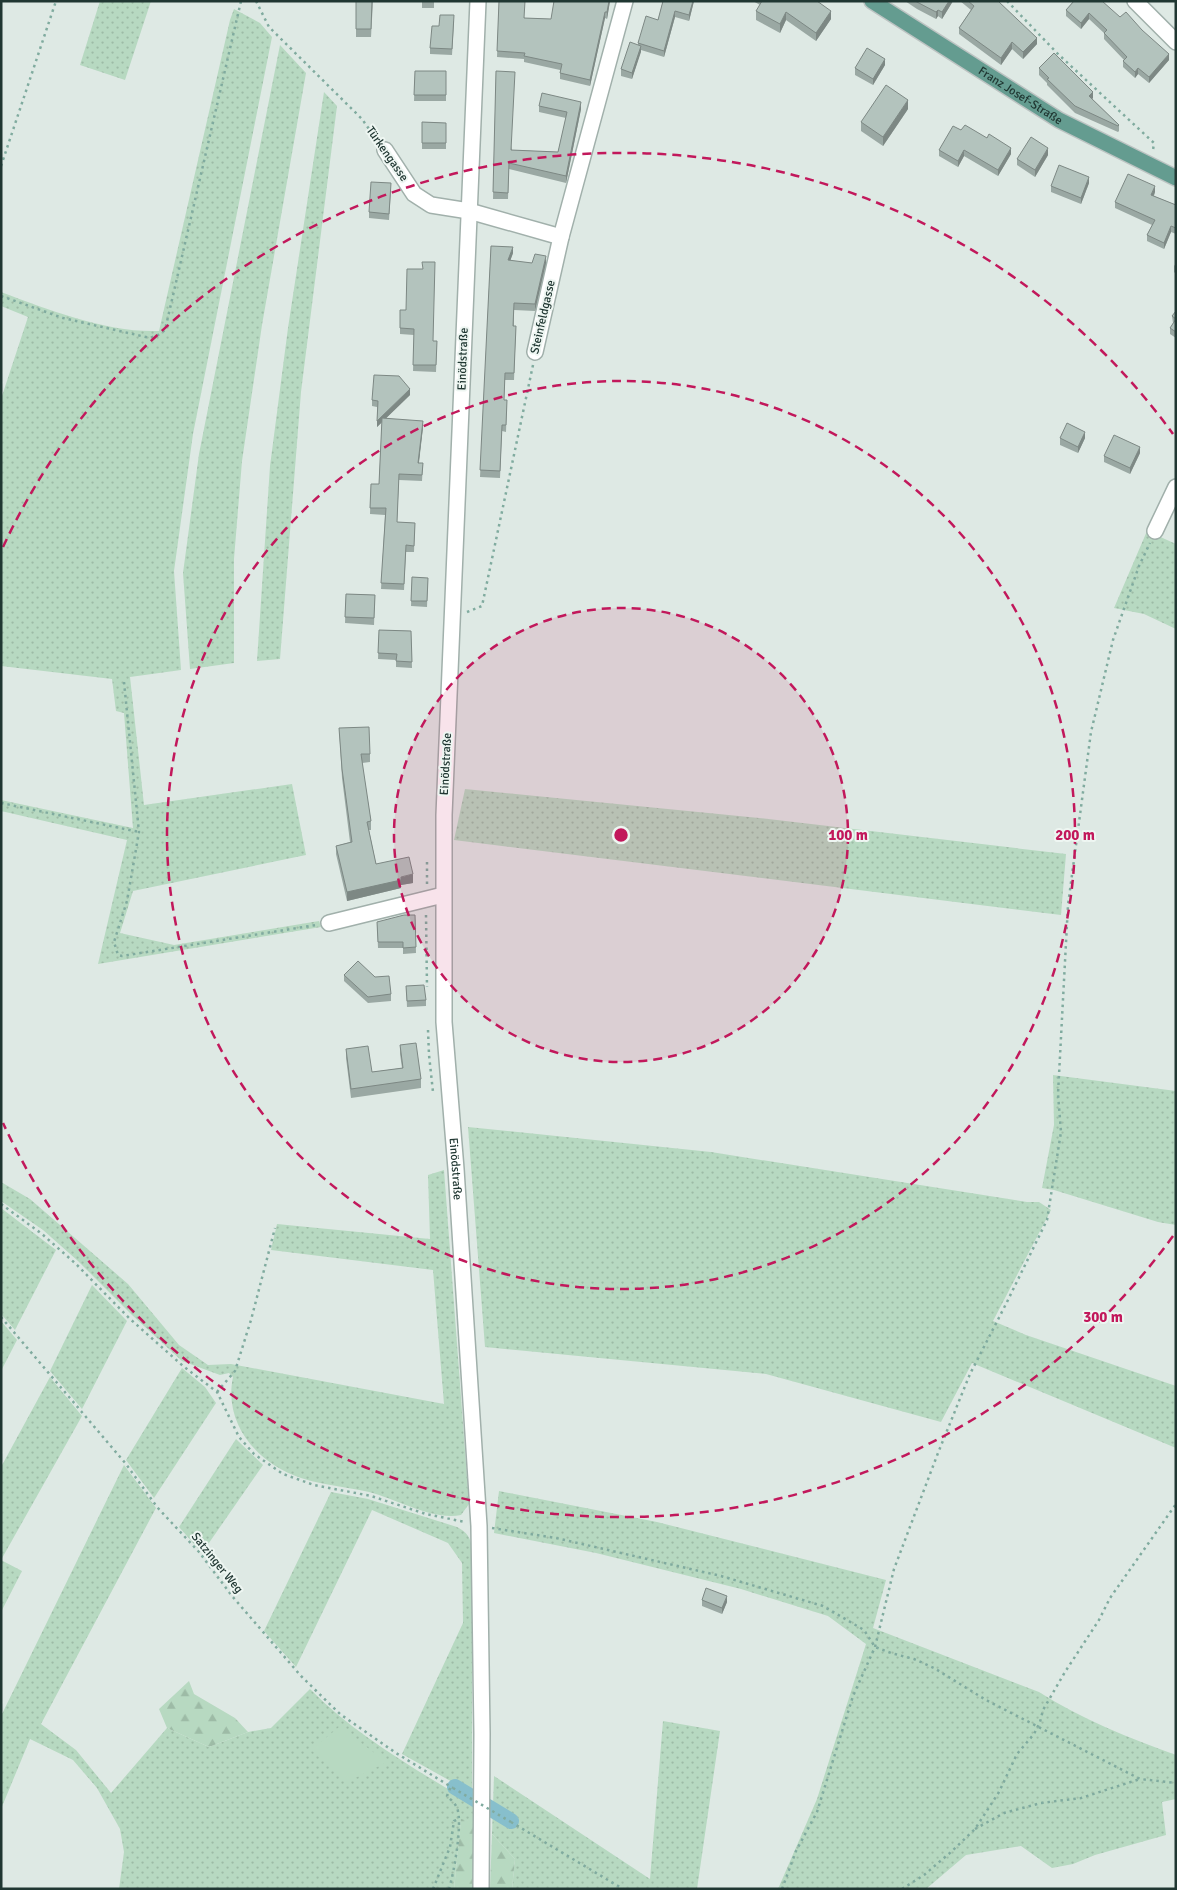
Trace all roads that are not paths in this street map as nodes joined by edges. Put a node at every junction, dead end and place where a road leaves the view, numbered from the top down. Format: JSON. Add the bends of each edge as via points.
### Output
{"nodes":[{"id":1,"x":478,"y":1,"type":"edge"},
{"id":2,"x":625,"y":1,"type":"edge"},
{"id":3,"x":872,"y":1,"type":"edge"},
{"id":4,"x":1135,"y":1,"type":"edge"},
{"id":5,"x":1176,"y":42,"type":"edge"},
{"id":6,"x":385,"y":150,"type":"road end"},
{"id":7,"x":1176,"y":178,"type":"edge"},
{"id":8,"x":469,"y":211,"type":"junction"},
{"id":9,"x":562,"y":237,"type":"junction"},
{"id":10,"x":535,"y":352,"type":"road end"},
{"id":11,"x":1176,"y":488,"type":"edge"},
{"id":12,"x":1155,"y":530,"type":"road end"},
{"id":13,"x":444,"y":895,"type":"junction"},
{"id":14,"x":329,"y":923,"type":"road end"},
{"id":15,"x":480,"y":1889,"type":"edge"}],
"edges":[{"from":1,"to":8,"type":"street","name":"Einödstraße"},
{"from":2,"to":9,"type":"street","name":"Steinfeldgasse"},
{"from":3,"to":7,"type":"main road","name":"Franz Josef-Straße","via":[[1059,120]]},
{"from":4,"to":5,"type":"street"},
{"from":6,"to":8,"type":"street","name":"Türkengasse","via":[[414,194],[431,205]]},
{"from":8,"to":9,"type":"street","name":"Türkengasse"},
{"from":8,"to":13,"type":"street","name":"Einödstraße","via":[[444,815]]},
{"from":9,"to":10,"type":"street","name":"Steinfeldgasse"},
{"from":11,"to":12,"type":"street"},
{"from":13,"to":14,"type":"street"},
{"from":13,"to":15,"type":"street","name":"Einödstraße","via":[[444,1022],[479,1526]]}]}
